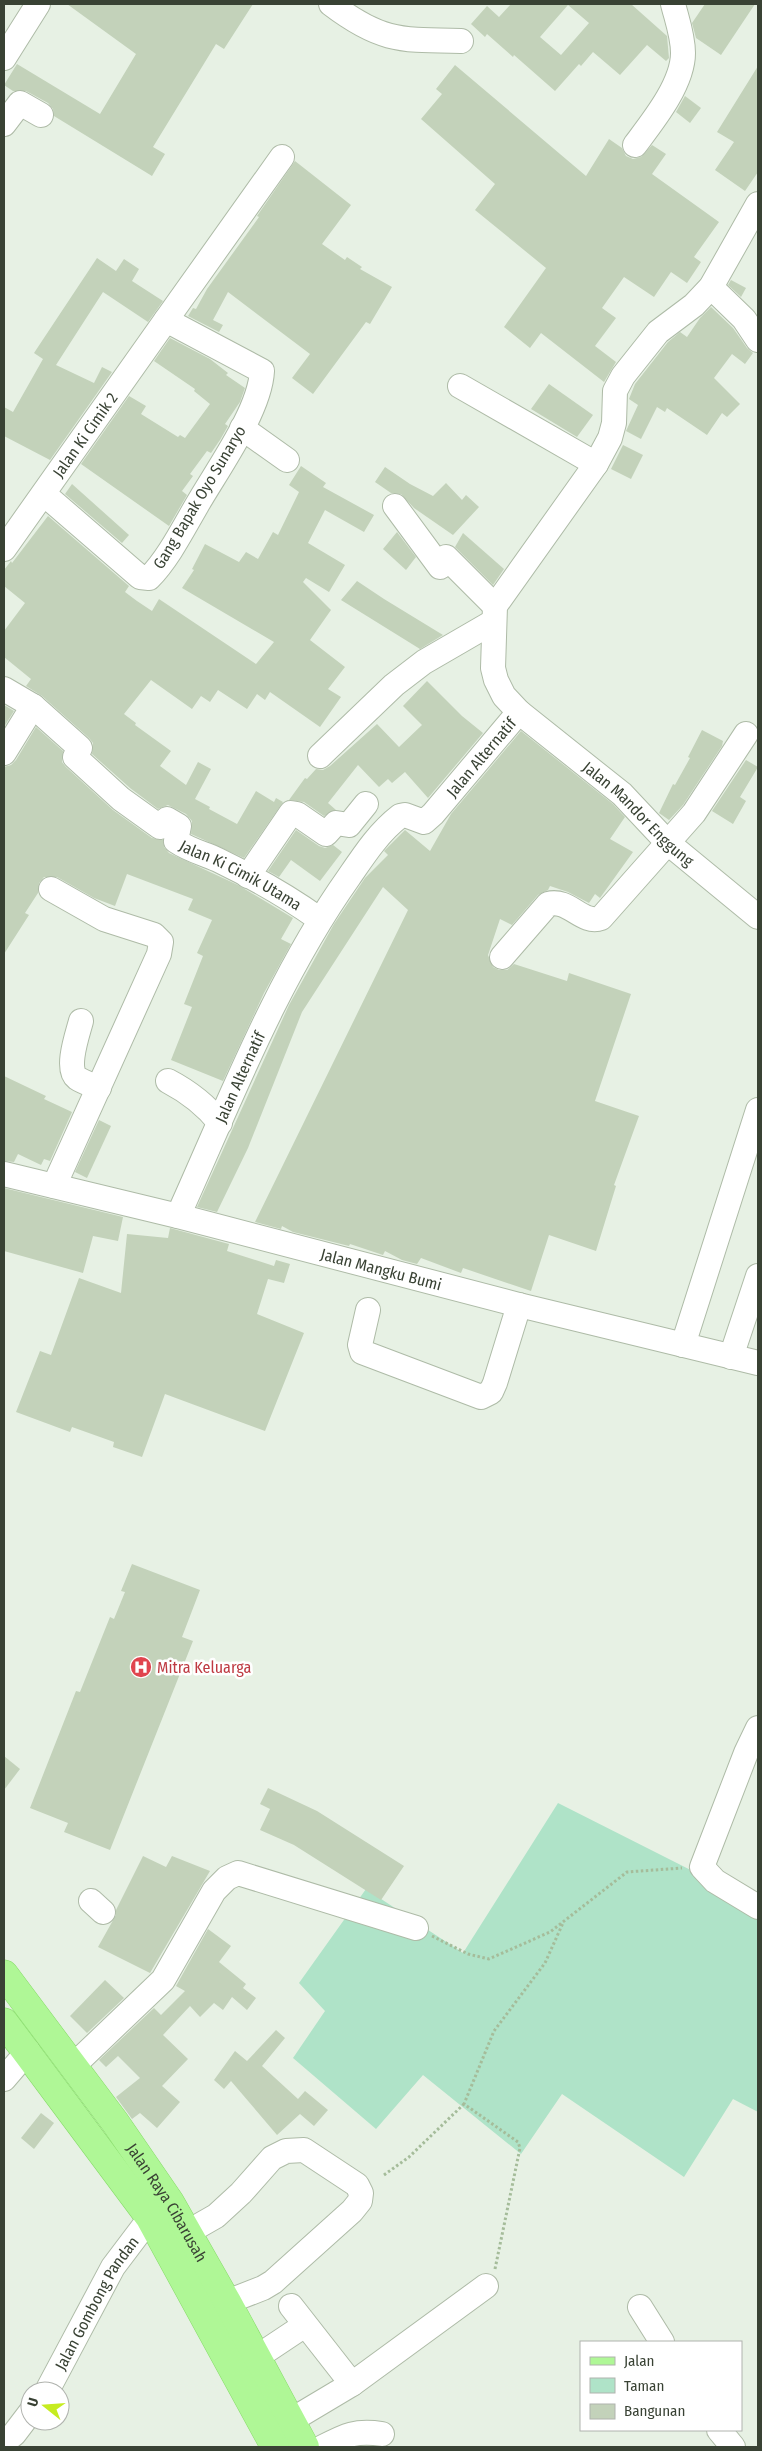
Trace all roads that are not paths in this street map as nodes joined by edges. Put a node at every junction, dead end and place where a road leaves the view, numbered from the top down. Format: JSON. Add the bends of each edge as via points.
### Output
{"nodes":[{"id":1,"x":38,"y":4,"type":"edge"},
{"id":2,"x":331,"y":4,"type":"edge"},
{"id":3,"x":673,"y":4,"type":"edge"},
{"id":4,"x":461,"y":41,"type":"dead end"},
{"id":5,"x":4,"y":58,"type":"edge"},
{"id":6,"x":41,"y":115,"type":"dead end"},
{"id":7,"x":4,"y":124,"type":"edge"},
{"id":8,"x":636,"y":145,"type":"dead end"},
{"id":9,"x":282,"y":157,"type":"dead end"},
{"id":10,"x":758,"y":204,"type":"edge"},
{"id":11,"x":711,"y":287,"type":"junction"},
{"id":12,"x":166,"y":320,"type":"junction"},
{"id":13,"x":758,"y":340,"type":"edge"},
{"id":14,"x":460,"y":386,"type":"dead end"},
{"id":15,"x":242,"y":428,"type":"junction"},
{"id":16,"x":287,"y":460,"type":"dead end"},
{"id":17,"x":596,"y":464,"type":"junction"},
{"id":18,"x":44,"y":494,"type":"junction"},
{"id":19,"x":395,"y":506,"type":"dead end"},
{"id":20,"x":4,"y":550,"type":"edge"},
{"id":21,"x":494,"y":614,"type":"junction"},
{"id":22,"x":4,"y":688,"type":"edge"},
{"id":23,"x":33,"y":706,"type":"junction"},
{"id":24,"x":519,"y":712,"type":"junction"},
{"id":25,"x":746,"y":734,"type":"dead end"},
{"id":26,"x":4,"y":753,"type":"edge"},
{"id":27,"x":320,"y":756,"type":"dead end"},
{"id":28,"x":366,"y":804,"type":"dead end"},
{"id":29,"x":668,"y":843,"type":"junction"},
{"id":30,"x":248,"y":876,"type":"junction"},
{"id":31,"x":51,"y":889,"type":"dead end"},
{"id":32,"x":758,"y":917,"type":"edge"},
{"id":33,"x":319,"y":919,"type":"junction"},
{"id":34,"x":502,"y":957,"type":"dead end"},
{"id":35,"x":81,"y":1021,"type":"dead end"},
{"id":36,"x":168,"y":1081,"type":"dead end"},
{"id":37,"x":99,"y":1088,"type":"junction"},
{"id":38,"x":758,"y":1110,"type":"edge"},
{"id":39,"x":220,"y":1123,"type":"junction"},
{"id":40,"x":4,"y":1174,"type":"edge"},
{"id":41,"x":54,"y":1186,"type":"junction"},
{"id":42,"x":178,"y":1216,"type":"junction"},
{"id":43,"x":758,"y":1276,"type":"edge"},
{"id":44,"x":519,"y":1305,"type":"junction"},
{"id":45,"x":368,"y":1310,"type":"dead end"},
{"id":46,"x":683,"y":1345,"type":"junction"},
{"id":47,"x":731,"y":1356,"type":"junction"},
{"id":48,"x":758,"y":1363,"type":"edge"},
{"id":49,"x":758,"y":1728,"type":"edge"},
{"id":50,"x":758,"y":1907,"type":"edge"},
{"id":51,"x":416,"y":1928,"type":"road end"},
{"id":52,"x":4,"y":1974,"type":"edge"},
{"id":53,"x":29,"y":2006,"type":"junction"},
{"id":54,"x":5,"y":2023,"type":"edge"},
{"id":55,"x":28,"y":2051,"type":"junction"},
{"id":56,"x":73,"y":2066,"type":"junction"},
{"id":57,"x":4,"y":2079,"type":"edge"},
{"id":58,"x":150,"y":2218,"type":"junction"},
{"id":59,"x":188,"y":2232,"type":"junction"},
{"id":60,"x":486,"y":2286,"type":"road end"},
{"id":61,"x":227,"y":2302,"type":"junction"},
{"id":62,"x":291,"y":2306,"type":"dead end"},
{"id":63,"x":640,"y":2307,"type":"dead end"},
{"id":64,"x":305,"y":2325,"type":"junction"},
{"id":65,"x":661,"y":2341,"type":"edge"},
{"id":66,"x":257,"y":2356,"type":"junction"},
{"id":67,"x":52,"y":2381,"type":"edge"},
{"id":68,"x":352,"y":2384,"type":"junction"},
{"id":69,"x":290,"y":2421,"type":"junction"},
{"id":70,"x":20,"y":2426,"type":"edge"},
{"id":71,"x":720,"y":2431,"type":"edge"},
{"id":72,"x":382,"y":2434,"type":"dead end"},
{"id":73,"x":4,"y":2442,"type":"edge"},
{"id":74,"x":275,"y":2447,"type":"edge"},
{"id":75,"x":305,"y":2447,"type":"edge"},
{"id":76,"x":323,"y":2447,"type":"edge"},
{"id":77,"x":733,"y":2447,"type":"edge"}],
"edges":[{"from":1,"to":5,"type":"street"},
{"from":2,"to":4,"type":"street","via":[[361,26],[384,35],[404,40]]},
{"from":3,"to":8,"type":"street","via":[[682,38],[679,72],[659,112]]},
{"from":6,"to":7,"type":"street","via":[[20,103]]},
{"from":9,"to":12,"type":"street","name":"Jalan Ki Cimik 2"},
{"from":10,"to":11,"type":"street"},
{"from":11,"to":13,"type":"street","via":[[744,319]]},
{"from":11,"to":17,"type":"street","via":[[694,305],[658,332],[623,376],[615,391],[610,438]]},
{"from":12,"to":15,"type":"street","name":"Gang Bapak Oyo Sunaryo","via":[[261,371],[257,394]]},
{"from":12,"to":18,"type":"street","name":"Jalan Ki Cimik 2"},
{"from":14,"to":17,"type":"street"},
{"from":15,"to":16,"type":"street"},
{"from":15,"to":18,"type":"street","name":"Gang Bapak Oyo Sunaryo","via":[[182,529],[148,578],[140,577]]},
{"from":17,"to":21,"type":"street"},
{"from":18,"to":20,"type":"street","name":"Jalan Ki Cimik 2"},
{"from":19,"to":21,"type":"street","via":[[440,567],[446,557]]},
{"from":21,"to":24,"type":"street","name":"Jalan Alternatif","via":[[493,668],[496,680],[504,696]]},
{"from":21,"to":27,"type":"street","via":[[394,685]]},
{"from":22,"to":23,"type":"street","name":"Jalan Ki Cimik Utama"},
{"from":23,"to":26,"type":"street"},
{"from":23,"to":30,"type":"street","name":"Jalan Ki Cimik Utama","via":[[80,748],[76,757],[121,799],[160,827],[167,819],[179,826],[176,842]]},
{"from":24,"to":29,"type":"street","name":"Jalan Mandor Enggung","via":[[622,794]]},
{"from":24,"to":33,"type":"street","name":"Jalan Alternatif","via":[[433,814],[424,822],[400,816],[372,843]]},
{"from":25,"to":29,"type":"street","via":[[694,813]]},
{"from":28,"to":30,"type":"street","via":[[349,825],[336,823],[326,834],[291,813]]},
{"from":29,"to":32,"type":"street","name":"Jalan Mandor Enggung"},
{"from":29,"to":34,"type":"street","via":[[601,918],[589,918],[569,906],[548,904]]},
{"from":30,"to":33,"type":"street","name":"Jalan Ki Cimik Utama"},
{"from":31,"to":37,"type":"street","via":[[104,919],[154,935],[161,942],[159,954]]},
{"from":33,"to":39,"type":"street","name":"Jalan Alternatif","via":[[273,1007]]},
{"from":35,"to":37,"type":"street","via":[[72,1056],[72,1072],[76,1078]]},
{"from":36,"to":39,"type":"street","via":[[189,1092]]},
{"from":37,"to":41,"type":"street"},
{"from":38,"to":46,"type":"street"},
{"from":39,"to":42,"type":"street","name":"Jalan Alternatif"},
{"from":40,"to":41,"type":"street","name":"Jalan Mangku Bumi"},
{"from":41,"to":42,"type":"street","name":"Jalan Mangku Bumi"},
{"from":42,"to":44,"type":"street","name":"Jalan Mangku Bumi"},
{"from":43,"to":47,"type":"street"},
{"from":44,"to":45,"type":"street","via":[[495,1383],[491,1392],[481,1397],[362,1352],[360,1345]]},
{"from":44,"to":46,"type":"street","name":"Jalan Mangku Bumi"},
{"from":46,"to":47,"type":"street","name":"Jalan Mangku Bumi"},
{"from":47,"to":48,"type":"street","name":"Jalan Mangku Bumi"},
{"from":49,"to":50,"type":"street","via":[[702,1867],[715,1881]]},
{"from":51,"to":56,"type":"street","via":[[238,1873],[227,1878],[214,1891],[163,1980]]},
{"from":52,"to":53,"type":"main road","name":"Jalan Raya Cibarusah"},
{"from":53,"to":54,"type":"street"},
{"from":53,"to":56,"type":"main road","name":"Jalan Raya Cibarusah"},
{"from":54,"to":55,"type":"main road","name":"Jalan Raya Cibarusah"},
{"from":55,"to":57,"type":"street"},
{"from":55,"to":58,"type":"main road","name":"Jalan Raya Cibarusah"},
{"from":56,"to":59,"type":"main road","name":"Jalan Raya Cibarusah","via":[[115,2122]]},
{"from":58,"to":67,"type":"street","name":"Jalan Gombong Pandan","via":[[113,2267]]},
{"from":58,"to":74,"type":"main road","name":"Jalan Raya Cibarusah"},
{"from":59,"to":61,"type":"main road","name":"Jalan Raya Cibarusah"},
{"from":59,"to":61,"type":"street","via":[[216,2216],[272,2158],[286,2151],[304,2150],[356,2185],[361,2193],[360,2201],[352,2211],[296,2262],[263,2288]]},
{"from":60,"to":68,"type":"street"},
{"from":61,"to":66,"type":"main road","name":"Jalan Raya Cibarusah"},
{"from":62,"to":64,"type":"street"},
{"from":63,"to":65,"type":"street"},
{"from":64,"to":66,"type":"street"},
{"from":64,"to":68,"type":"street"},
{"from":66,"to":69,"type":"main road","name":"Jalan Raya Cibarusah"},
{"from":68,"to":69,"type":"street"},
{"from":69,"to":75,"type":"main road","name":"Jalan Raya Cibarusah"},
{"from":70,"to":73,"type":"street"},
{"from":71,"to":77,"type":"street"},
{"from":72,"to":76,"type":"street","via":[[366,2431],[348,2433]]}]}
